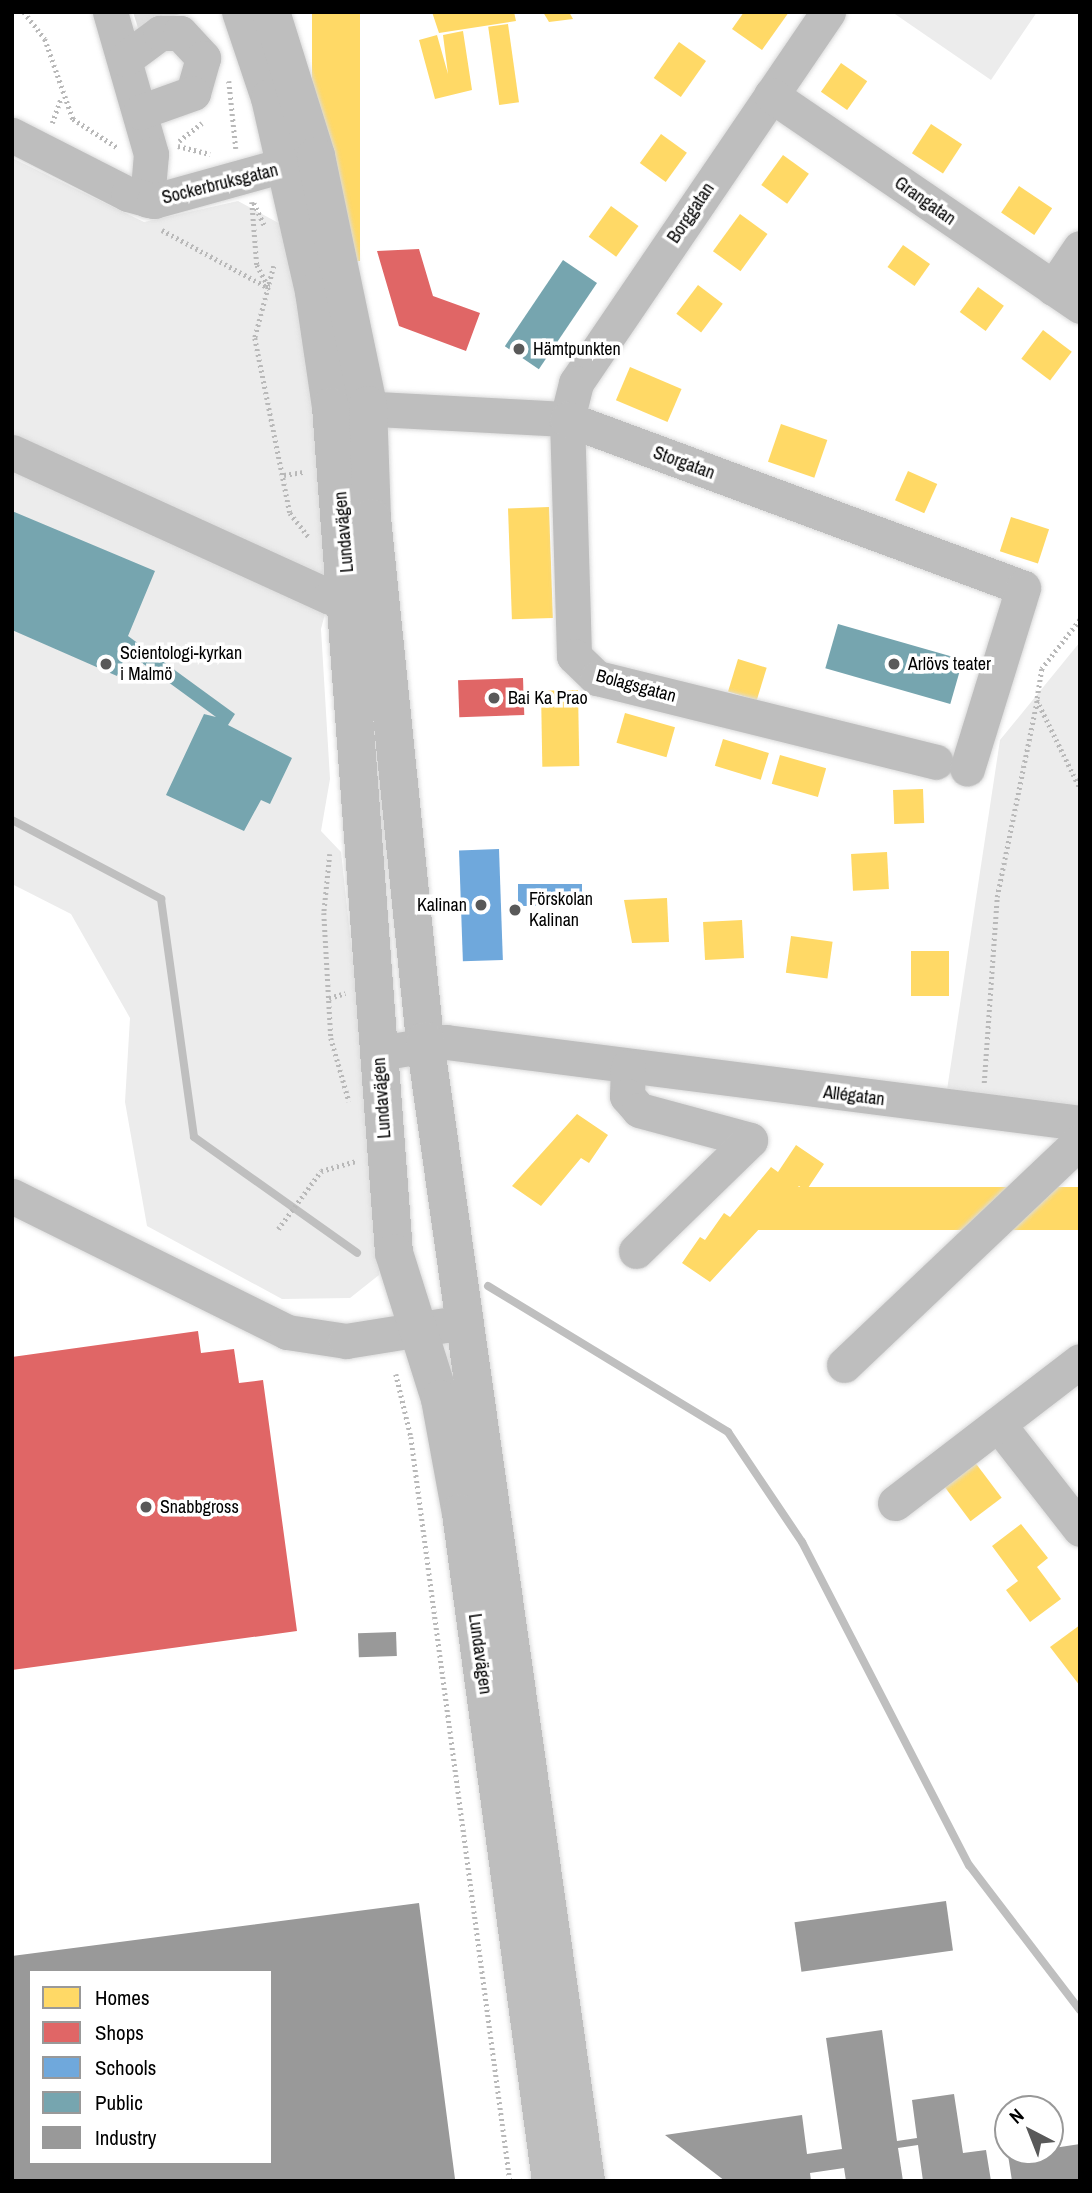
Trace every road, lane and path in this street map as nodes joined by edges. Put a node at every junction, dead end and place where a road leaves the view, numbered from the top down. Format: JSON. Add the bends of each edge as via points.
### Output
{"nodes":[{"id":1,"x":24,"y":12,"type":"edge"},
{"id":2,"x":110,"y":12,"type":"edge"},
{"id":3,"x":241,"y":12,"type":"edge"},
{"id":4,"x":271,"y":12,"type":"edge"},
{"id":5,"x":828,"y":12,"type":"edge"},
{"id":6,"x":125,"y":59,"type":"junction"},
{"id":7,"x":771,"y":94,"type":"junction"},
{"id":8,"x":140,"y":112,"type":"junction"},
{"id":9,"x":12,"y":135,"type":"edge"},
{"id":10,"x":236,"y":149,"type":"dead end"},
{"id":11,"x":226,"y":153,"type":"dead end"},
{"id":12,"x":151,"y":155,"type":"junction"},
{"id":13,"x":216,"y":156,"type":"dead end"},
{"id":14,"x":300,"y":162,"type":"junction"},
{"id":15,"x":147,"y":200,"type":"junction"},
{"id":16,"x":267,"y":232,"type":"dead end"},
{"id":17,"x":1080,"y":248,"type":"edge"},
{"id":18,"x":274,"y":257,"type":"dead end"},
{"id":19,"x":269,"y":289,"type":"junction"},
{"id":20,"x":1066,"y":297,"type":"edge"},
{"id":21,"x":350,"y":406,"type":"junction"},
{"id":22,"x":567,"y":419,"type":"junction"},
{"id":23,"x":12,"y":452,"type":"edge"},
{"id":24,"x":285,"y":475,"type":"dead end"},
{"id":25,"x":1023,"y":589,"type":"joint"},
{"id":26,"x":350,"y":601,"type":"junction"},
{"id":27,"x":1080,"y":620,"type":"edge"},
{"id":28,"x":1037,"y":700,"type":"junction"},
{"id":29,"x":1080,"y":788,"type":"edge"},
{"id":30,"x":425,"y":1041,"type":"junction"},
{"id":31,"x":379,"y":1053,"type":"junction"},
{"id":32,"x":628,"y":1067,"type":"junction"},
{"id":33,"x":982,"y":1112,"type":"junction"},
{"id":34,"x":1080,"y":1123,"type":"edge"},
{"id":35,"x":1080,"y":1142,"type":"edge"},
{"id":36,"x":356,"y":1161,"type":"dead end"},
{"id":37,"x":12,"y":1196,"type":"edge"},
{"id":38,"x":278,"y":1229,"type":"dead end"},
{"id":39,"x":636,"y":1251,"type":"dead end"},
{"id":40,"x":465,"y":1322,"type":"junction"},
{"id":41,"x":404,"y":1336,"type":"junction"},
{"id":42,"x":1080,"y":1361,"type":"edge"},
{"id":43,"x":844,"y":1365,"type":"dead end"},
{"id":44,"x":998,"y":1424,"type":"junction"},
{"id":45,"x":895,"y":1503,"type":"dead end"},
{"id":46,"x":1080,"y":1529,"type":"edge"},
{"id":47,"x":510,"y":2181,"type":"edge"},
{"id":48,"x":551,"y":2181,"type":"edge"},
{"id":49,"x":586,"y":2181,"type":"edge"}],
"edges":[{"from":1,"to":12,"type":"path","via":[[46,38],[73,119],[116,148]]},
{"from":2,"to":6,"type":"street"},
{"from":3,"to":14,"type":"main road","name":"Lundavägen"},
{"from":4,"to":14,"type":"main road","name":"Lundavägen"},
{"from":5,"to":7,"type":"street","name":"Borggatan"},
{"from":6,"to":8,"type":"street"},
{"from":6,"to":8,"type":"street","via":[[160,33],[180,33],[203,58],[193,93]]},
{"from":7,"to":20,"type":"street","name":"Grangatan"},
{"from":7,"to":22,"type":"street","name":"Borggatan","via":[[576,383]]},
{"from":8,"to":12,"type":"street"},
{"from":9,"to":15,"type":"street","name":"Sockerbruksgatan"},
{"from":10,"to":11,"type":"path"},
{"from":12,"to":13,"type":"path","via":[[173,145]]},
{"from":12,"to":15,"type":"street"},
{"from":14,"to":15,"type":"street","name":"Sockerbruksgatan"},
{"from":14,"to":21,"type":"main road","name":"Lundavägen"},
{"from":15,"to":19,"type":"path","via":[[142,219]]},
{"from":16,"to":19,"type":"path","via":[[252,199],[255,254]]},
{"from":17,"to":20,"type":"street"},
{"from":18,"to":19,"type":"path"},
{"from":19,"to":24,"type":"path","via":[[255,338]]},
{"from":21,"to":22,"type":"street","name":"Storgatan"},
{"from":21,"to":26,"type":"main road","name":"Lundavägen"},
{"from":21,"to":30,"type":"main road","name":"Lundavägen","via":[[372,518]]},
{"from":22,"to":25,"type":"street","name":"Storgatan"},
{"from":22,"to":25,"type":"street","name":"Bolagsgatan","via":[[574,656],[584,672],[952,765]]},
{"from":23,"to":26,"type":"street","via":[[330,597]]},
{"from":26,"to":31,"type":"main road","name":"Lundavägen"},
{"from":27,"to":28,"type":"path","via":[[1042,669]]},
{"from":28,"to":29,"type":"path"},
{"from":28,"to":33,"type":"path","via":[[997,897]]},
{"from":30,"to":31,"type":"street","name":"Allégatan"},
{"from":30,"to":32,"type":"street","name":"Allégatan"},
{"from":30,"to":40,"type":"main road","name":"Lundavägen"},
{"from":31,"to":41,"type":"main road","name":"Lundavägen"},
{"from":32,"to":33,"type":"street","name":"Allégatan"},
{"from":32,"to":39,"type":"street","via":[[627,1096],[639,1110],[750,1140]]},
{"from":33,"to":34,"type":"street","name":"Allégatan"},
{"from":35,"to":43,"type":"street"},
{"from":36,"to":38,"type":"path","via":[[321,1171]]},
{"from":37,"to":41,"type":"street","via":[[288,1332],[346,1341]]},
{"from":40,"to":41,"type":"street"},
{"from":40,"to":49,"type":"main road","name":"Lundavägen"},
{"from":41,"to":47,"type":"path","via":[[411,1437]]},
{"from":41,"to":48,"type":"main road","name":"Lundavägen","via":[[440,1399],[461,1513]]},
{"from":42,"to":44,"type":"street"},
{"from":44,"to":45,"type":"street"},
{"from":44,"to":46,"type":"street"}]}
